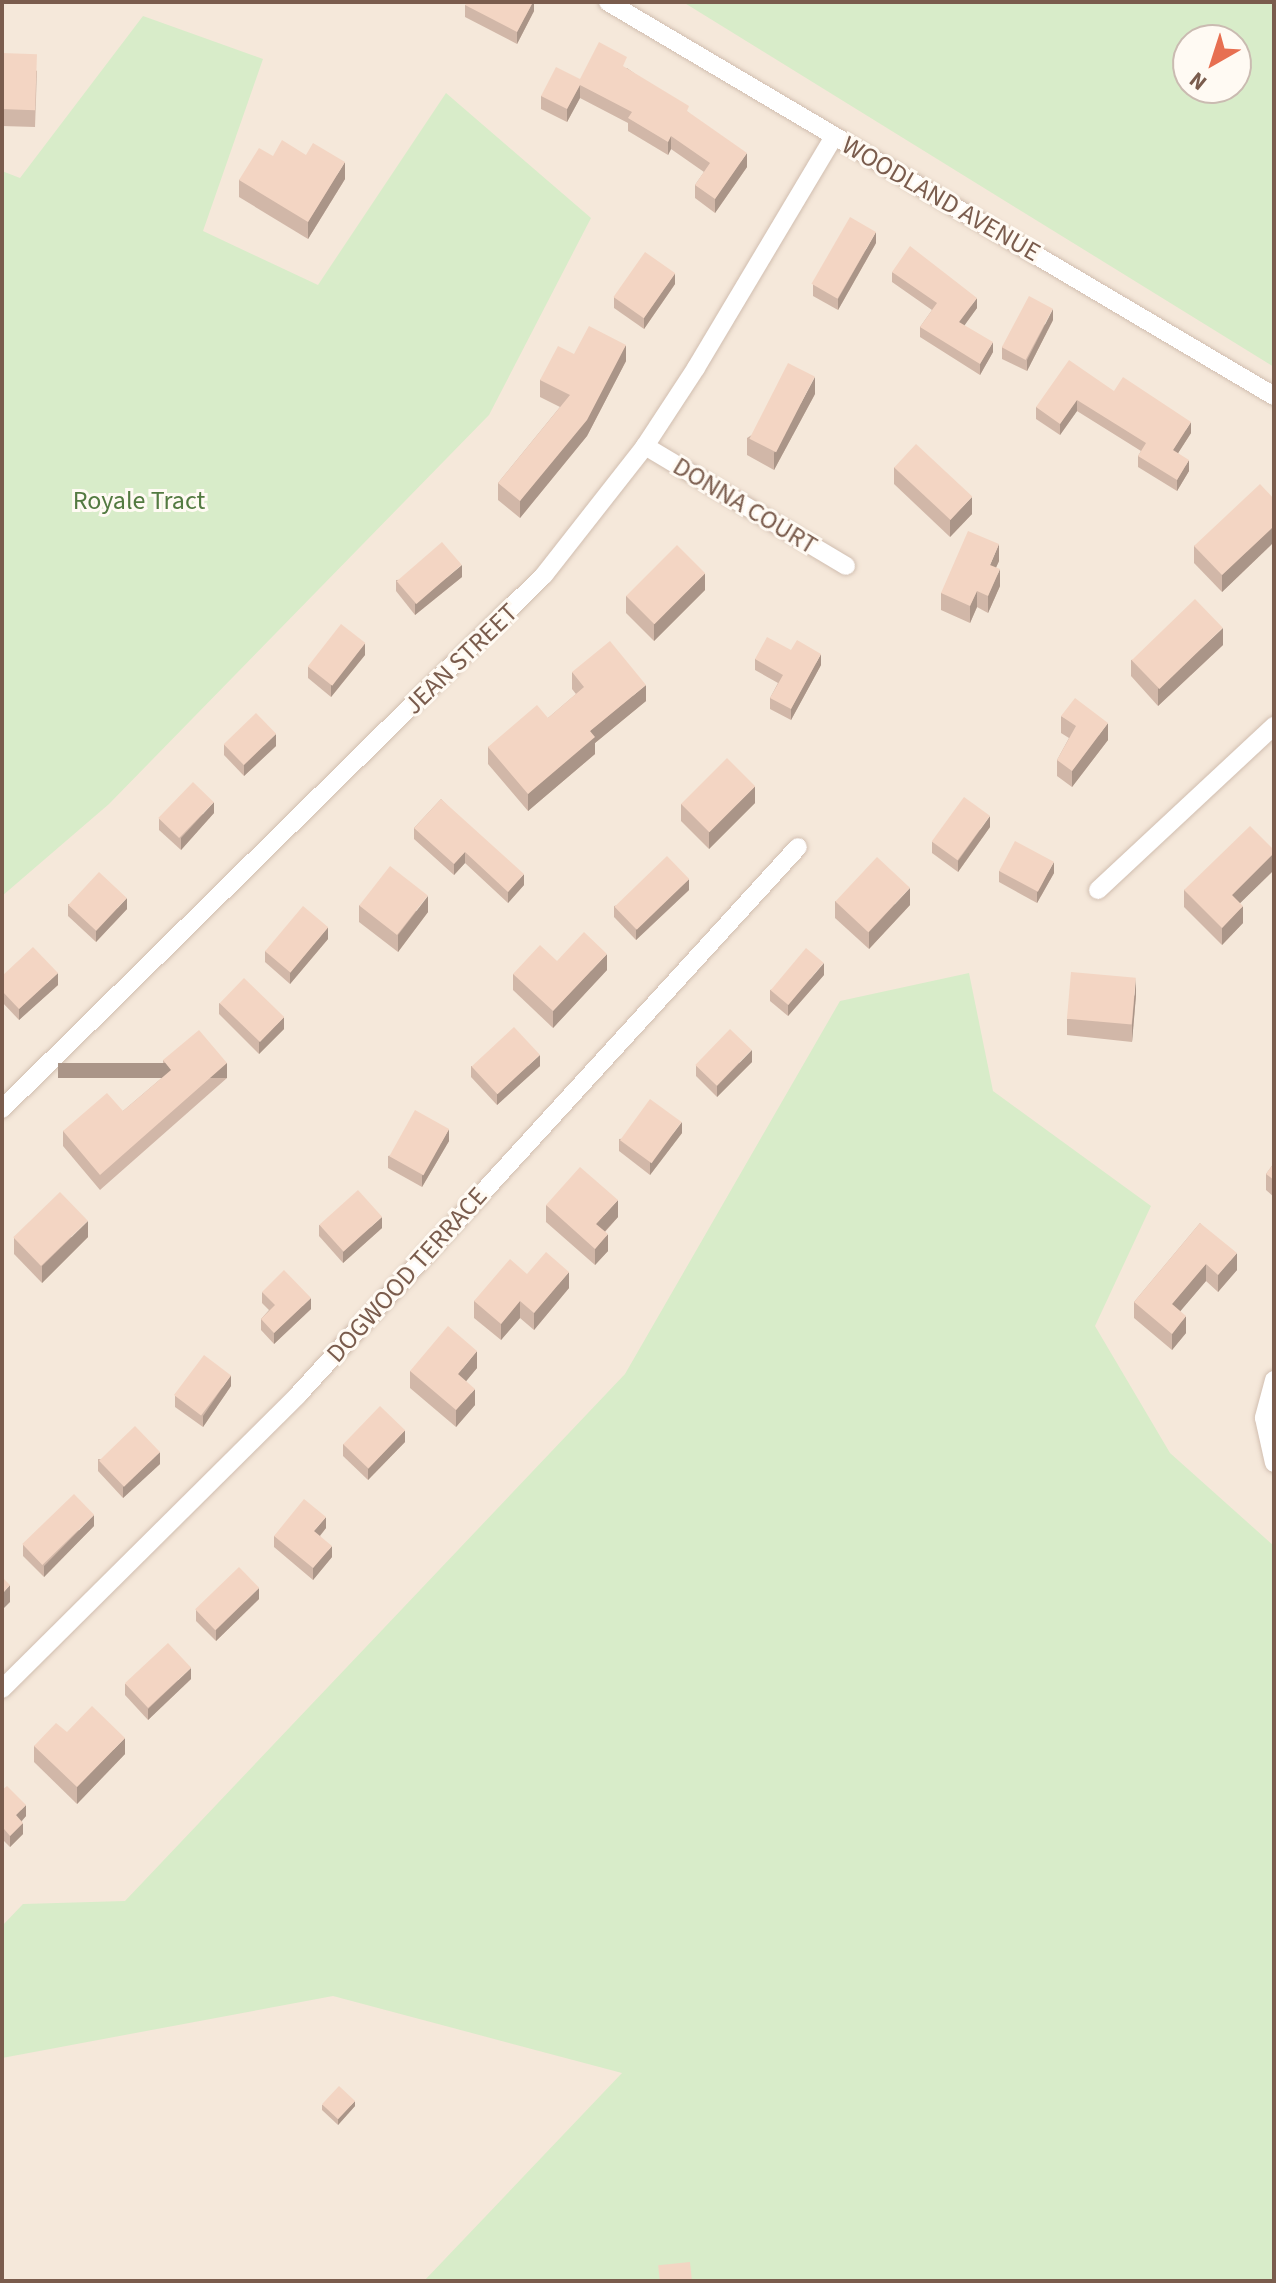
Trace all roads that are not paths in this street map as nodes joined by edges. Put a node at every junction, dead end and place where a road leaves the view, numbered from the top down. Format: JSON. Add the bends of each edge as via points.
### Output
{"nodes":[{"id":1,"x":608,"y":2,"type":"edge"},
{"id":2,"x":833,"y":138,"type":"junction"},
{"id":3,"x":1274,"y":396,"type":"edge"},
{"id":4,"x":645,"y":446,"type":"junction"},
{"id":5,"x":846,"y":566,"type":"dead end"},
{"id":6,"x":1274,"y":726,"type":"edge"},
{"id":7,"x":798,"y":847,"type":"dead end"},
{"id":8,"x":1098,"y":890,"type":"dead end"},
{"id":9,"x":2,"y":1109,"type":"edge"},
{"id":10,"x":1274,"y":1380,"type":"edge"},
{"id":11,"x":1274,"y":1463,"type":"edge"},
{"id":12,"x":2,"y":1689,"type":"edge"}],
"edges":[{"from":1,"to":2,"type":"street","name":"WOODLAND AVENUE"},
{"from":2,"to":3,"type":"street","name":"WOODLAND AVENUE"},
{"from":2,"to":4,"type":"street","name":"JEAN STREET"},
{"from":4,"to":5,"type":"street","name":"DONNA COURT"},
{"from":4,"to":9,"type":"street","name":"JEAN STREET","via":[[571,543],[481,642],[207,903]]},
{"from":6,"to":8,"type":"street"},
{"from":7,"to":12,"type":"street","name":"DOGWOOD TERRACE","via":[[297,1396]]},
{"from":10,"to":11,"type":"street","via":[[1264,1418]]}]}
